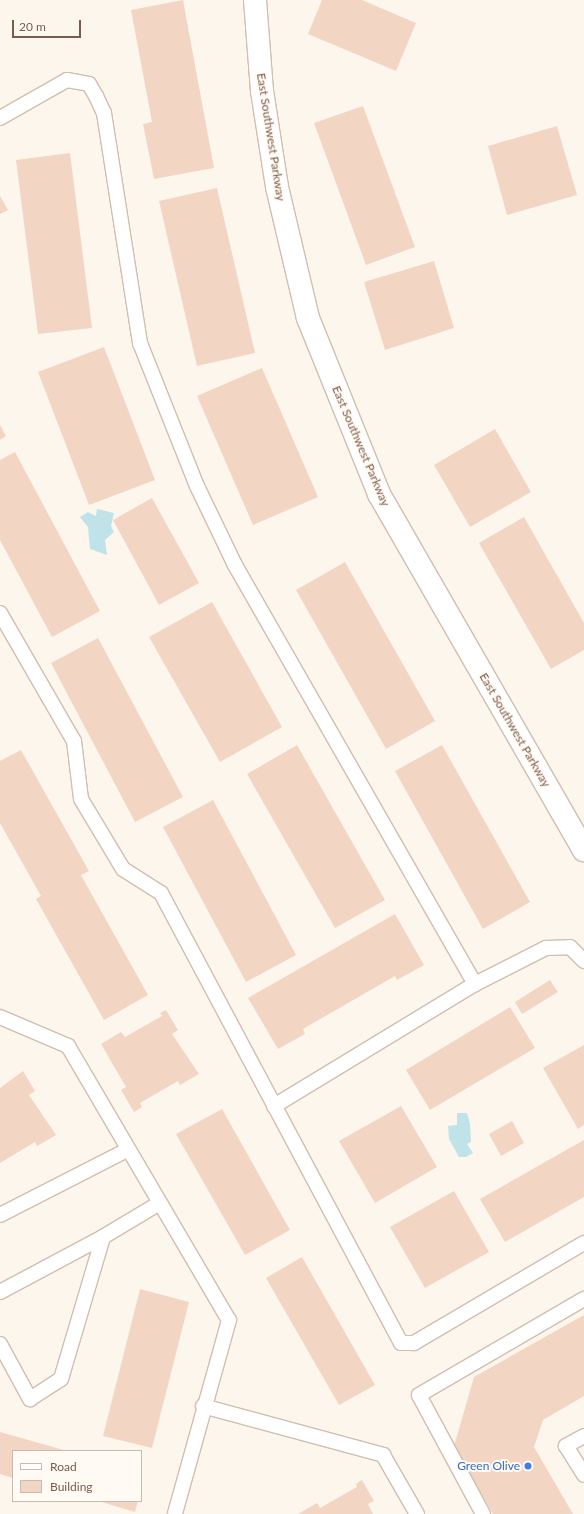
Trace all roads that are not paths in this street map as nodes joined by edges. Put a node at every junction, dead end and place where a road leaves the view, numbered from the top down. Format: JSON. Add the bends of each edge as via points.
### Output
{"nodes":[{"id":1,"x":255,"y":0,"type":"edge"},
{"id":2,"x":0,"y":118,"type":"edge"},
{"id":3,"x":0,"y":613,"type":"edge"},
{"id":4,"x":584,"y":850,"type":"edge"},
{"id":5,"x":584,"y":961,"type":"edge"},
{"id":6,"x":475,"y":984,"type":"junction"},
{"id":7,"x":0,"y":1017,"type":"edge"},
{"id":8,"x":274,"y":1106,"type":"junction"},
{"id":9,"x":127,"y":1150,"type":"junction"},
{"id":10,"x":158,"y":1204,"type":"junction"},
{"id":11,"x":0,"y":1215,"type":"edge"},
{"id":12,"x":103,"y":1236,"type":"junction"},
{"id":13,"x":584,"y":1243,"type":"edge"},
{"id":14,"x":0,"y":1292,"type":"edge"},
{"id":15,"x":584,"y":1299,"type":"edge"},
{"id":16,"x":0,"y":1344,"type":"edge"},
{"id":17,"x":203,"y":1406,"type":"junction"},
{"id":18,"x":584,"y":1436,"type":"edge"},
{"id":19,"x":584,"y":1475,"type":"edge"},
{"id":20,"x":175,"y":1514,"type":"edge"},
{"id":21,"x":417,"y":1514,"type":"edge"},
{"id":22,"x":483,"y":1514,"type":"edge"}],
"edges":[{"from":1,"to":4,"type":"street","name":"East Southwest Parkway","via":[[262,91],[277,187],[308,318],[379,494]]},
{"from":2,"to":6,"type":"lane","via":[[67,80],[89,84],[96,96],[104,113],[140,343],[196,484],[239,572]]},
{"from":3,"to":8,"type":"lane","via":[[74,741],[81,799],[123,869],[161,893]]},
{"from":5,"to":6,"type":"lane","via":[[570,947],[546,948]]},
{"from":6,"to":8,"type":"lane"},
{"from":7,"to":9,"type":"lane","via":[[68,1046]]},
{"from":8,"to":13,"type":"lane","via":[[401,1343],[414,1343]]},
{"from":9,"to":10,"type":"lane"},
{"from":9,"to":11,"type":"lane"},
{"from":10,"to":12,"type":"lane"},
{"from":10,"to":17,"type":"lane","via":[[229,1320]]},
{"from":12,"to":14,"type":"lane"},
{"from":12,"to":16,"type":"lane","via":[[61,1379],[30,1398]]},
{"from":15,"to":22,"type":"lane","via":[[419,1395]]},
{"from":17,"to":20,"type":"lane"},
{"from":17,"to":21,"type":"lane","via":[[383,1455]]},
{"from":18,"to":19,"type":"lane","via":[[566,1446]]}]}
